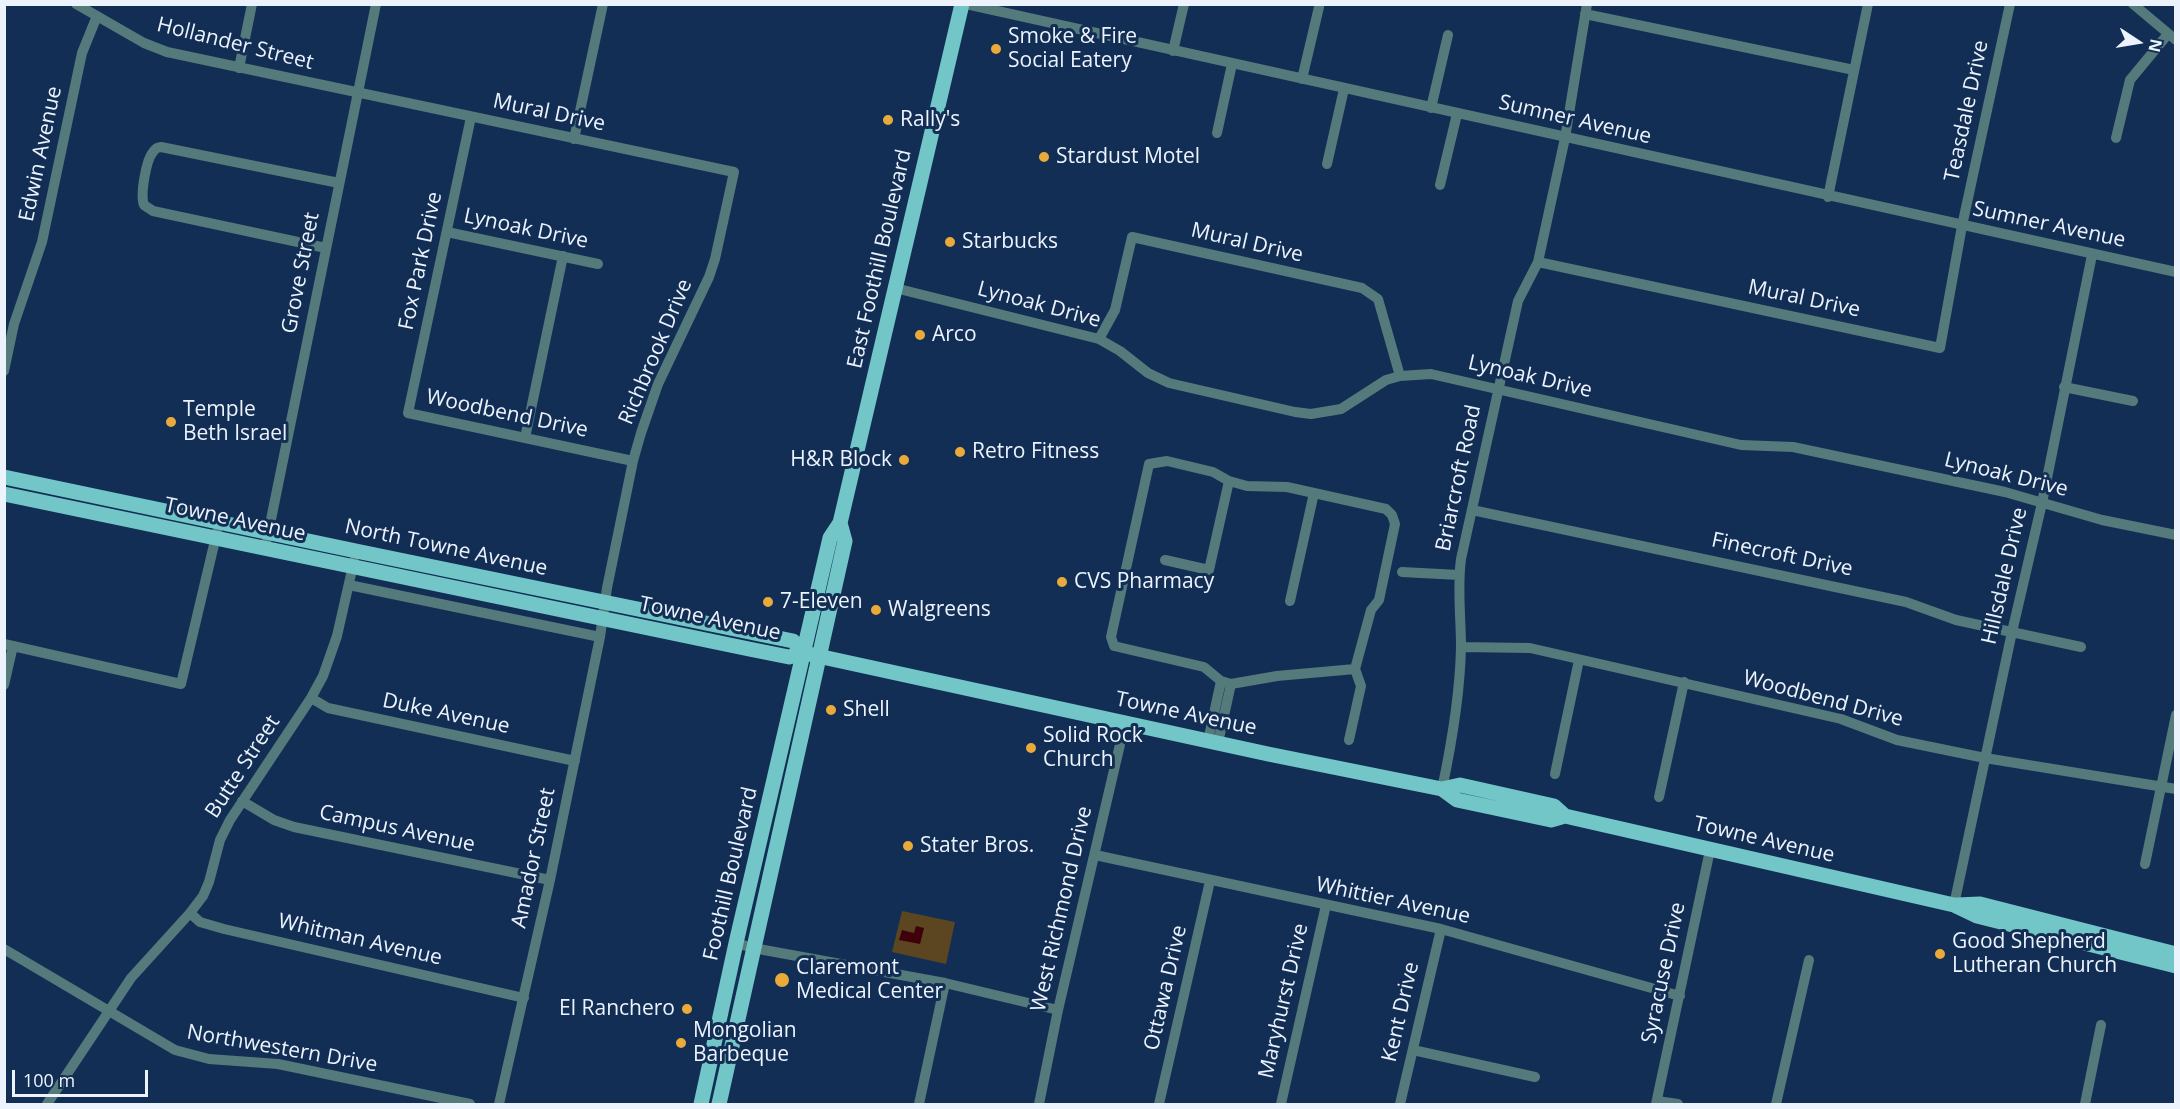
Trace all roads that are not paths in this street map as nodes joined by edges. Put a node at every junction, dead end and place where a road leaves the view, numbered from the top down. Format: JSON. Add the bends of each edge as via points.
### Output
{"nodes":[{"id":1,"x":76,"y":4,"type":"edge"},
{"id":2,"x":252,"y":4,"type":"edge"},
{"id":3,"x":376,"y":4,"type":"edge"},
{"id":4,"x":603,"y":4,"type":"edge"},
{"id":5,"x":964,"y":4,"type":"edge"},
{"id":6,"x":1184,"y":4,"type":"edge"},
{"id":7,"x":1868,"y":4,"type":"edge"},
{"id":8,"x":2010,"y":4,"type":"edge"},
{"id":9,"x":2133,"y":4,"type":"edge"},
{"id":10,"x":1319,"y":7,"type":"dead end"},
{"id":11,"x":1586,"y":9,"type":"edge"},
{"id":12,"x":97,"y":16,"type":"junction"},
{"id":13,"x":1448,"y":35,"type":"dead end"},
{"id":14,"x":2172,"y":37,"type":"edge"},
{"id":15,"x":1173,"y":51,"type":"junction"},
{"id":16,"x":1232,"y":64,"type":"junction"},
{"id":17,"x":239,"y":68,"type":"junction"},
{"id":18,"x":1854,"y":70,"type":"junction"},
{"id":19,"x":1302,"y":79,"type":"junction"},
{"id":20,"x":1344,"y":89,"type":"junction"},
{"id":21,"x":357,"y":93,"type":"junction"},
{"id":22,"x":1431,"y":108,"type":"junction"},
{"id":23,"x":1457,"y":114,"type":"junction"},
{"id":24,"x":471,"y":117,"type":"junction"},
{"id":25,"x":1217,"y":133,"type":"dead end"},
{"id":26,"x":1565,"y":138,"type":"junction"},
{"id":27,"x":2116,"y":138,"type":"dead end"},
{"id":28,"x":574,"y":139,"type":"junction"},
{"id":29,"x":1327,"y":164,"type":"dead end"},
{"id":30,"x":734,"y":172,"type":"joint"},
{"id":31,"x":339,"y":183,"type":"junction"},
{"id":32,"x":1440,"y":185,"type":"dead end"},
{"id":33,"x":1828,"y":197,"type":"junction"},
{"id":34,"x":1962,"y":226,"type":"junction"},
{"id":35,"x":447,"y":232,"type":"junction"},
{"id":36,"x":326,"y":248,"type":"junction"},
{"id":37,"x":2092,"y":255,"type":"junction"},
{"id":38,"x":563,"y":256,"type":"junction"},
{"id":39,"x":1538,"y":262,"type":"junction"},
{"id":40,"x":598,"y":264,"type":"dead end"},
{"id":41,"x":2175,"y":272,"type":"edge"},
{"id":42,"x":895,"y":288,"type":"junction"},
{"id":43,"x":9,"y":323,"type":"edge"},
{"id":44,"x":1099,"y":339,"type":"junction"},
{"id":45,"x":4,"y":371,"type":"edge"},
{"id":46,"x":1400,"y":375,"type":"junction"},
{"id":47,"x":2064,"y":387,"type":"junction"},
{"id":48,"x":1499,"y":389,"type":"junction"},
{"id":49,"x":2133,"y":401,"type":"dead end"},
{"id":50,"x":408,"y":413,"type":"joint"},
{"id":51,"x":525,"y":438,"type":"junction"},
{"id":52,"x":633,"y":461,"type":"junction"},
{"id":53,"x":4,"y":477,"type":"edge"},
{"id":54,"x":1229,"y":481,"type":"junction"},
{"id":55,"x":1314,"y":493,"type":"junction"},
{"id":56,"x":4,"y":494,"type":"edge"},
{"id":57,"x":2042,"y":503,"type":"junction"},
{"id":58,"x":1472,"y":510,"type":"junction"},
{"id":59,"x":217,"y":530,"type":"junction"},
{"id":60,"x":269,"y":533,"type":"junction"},
{"id":61,"x":2175,"y":535,"type":"edge"},
{"id":62,"x":266,"y":549,"type":"junction"},
{"id":63,"x":356,"y":551,"type":"junction"},
{"id":64,"x":1165,"y":560,"type":"dead end"},
{"id":65,"x":352,"y":567,"type":"junction"},
{"id":66,"x":1402,"y":572,"type":"dead end"},
{"id":67,"x":1459,"y":575,"type":"junction"},
{"id":68,"x":349,"y":585,"type":"junction"},
{"id":69,"x":1290,"y":601,"type":"dead end"},
{"id":70,"x":604,"y":602,"type":"junction"},
{"id":71,"x":602,"y":618,"type":"junction"},
{"id":72,"x":2012,"y":632,"type":"junction"},
{"id":73,"x":600,"y":637,"type":"junction"},
{"id":74,"x":9,"y":645,"type":"edge"},
{"id":75,"x":1461,"y":647,"type":"junction"},
{"id":76,"x":2081,"y":647,"type":"dead end"},
{"id":77,"x":812,"y":655,"type":"junction"},
{"id":78,"x":1579,"y":660,"type":"junction"},
{"id":79,"x":1355,"y":669,"type":"junction"},
{"id":80,"x":1226,"y":682,"type":"junction"},
{"id":81,"x":1684,"y":682,"type":"junction"},
{"id":82,"x":4,"y":685,"type":"edge"},
{"id":83,"x":311,"y":698,"type":"junction"},
{"id":84,"x":2175,"y":715,"type":"edge"},
{"id":85,"x":1125,"y":723,"type":"junction"},
{"id":86,"x":1349,"y":740,"type":"dead end"},
{"id":87,"x":1214,"y":742,"type":"junction"},
{"id":88,"x":1985,"y":758,"type":"junction"},
{"id":89,"x":575,"y":761,"type":"junction"},
{"id":90,"x":1555,"y":774,"type":"dead end"},
{"id":91,"x":2161,"y":785,"type":"junction"},
{"id":92,"x":1442,"y":789,"type":"junction"},
{"id":93,"x":2175,"y":789,"type":"edge"},
{"id":94,"x":1659,"y":796,"type":"dead end"},
{"id":95,"x":242,"y":801,"type":"junction"},
{"id":96,"x":1710,"y":850,"type":"junction"},
{"id":97,"x":1095,"y":855,"type":"junction"},
{"id":98,"x":2145,"y":864,"type":"dead end"},
{"id":99,"x":550,"y":880,"type":"junction"},
{"id":100,"x":1210,"y":881,"type":"junction"},
{"id":101,"x":1326,"y":905,"type":"junction"},
{"id":102,"x":1954,"y":905,"type":"junction"},
{"id":103,"x":190,"y":914,"type":"junction"},
{"id":104,"x":2026,"y":922,"type":"junction"},
{"id":105,"x":1441,"y":929,"type":"junction"},
{"id":106,"x":736,"y":943,"type":"junction"},
{"id":107,"x":753,"y":948,"type":"junction"},
{"id":108,"x":4,"y":949,"type":"edge"},
{"id":109,"x":2175,"y":954,"type":"edge"},
{"id":110,"x":1809,"y":960,"type":"dead end"},
{"id":111,"x":2175,"y":966,"type":"edge"},
{"id":112,"x":945,"y":983,"type":"junction"},
{"id":113,"x":1680,"y":996,"type":"junction"},
{"id":114,"x":524,"y":998,"type":"junction"},
{"id":115,"x":1058,"y":1010,"type":"junction"},
{"id":116,"x":109,"y":1012,"type":"junction"},
{"id":117,"x":2101,"y":1025,"type":"dead end"},
{"id":118,"x":1413,"y":1050,"type":"junction"},
{"id":119,"x":1535,"y":1077,"type":"dead end"},
{"id":120,"x":438,"y":1101,"type":"edge"},
{"id":121,"x":1656,"y":1102,"type":"edge"},
{"id":122,"x":47,"y":1104,"type":"edge"},
{"id":123,"x":470,"y":1104,"type":"edge"},
{"id":124,"x":499,"y":1104,"type":"edge"},
{"id":125,"x":701,"y":1104,"type":"edge"},
{"id":126,"x":719,"y":1104,"type":"edge"},
{"id":127,"x":919,"y":1104,"type":"edge"},
{"id":128,"x":1039,"y":1104,"type":"edge"},
{"id":129,"x":1159,"y":1104,"type":"edge"},
{"id":130,"x":1281,"y":1104,"type":"edge"},
{"id":131,"x":1400,"y":1104,"type":"edge"},
{"id":132,"x":1678,"y":1104,"type":"edge"},
{"id":133,"x":1776,"y":1104,"type":"edge"},
{"id":134,"x":2085,"y":1104,"type":"edge"}],
"edges":[{"from":1,"to":12,"type":"street","name":"Hollander Street"},
{"from":2,"to":17,"type":"street"},
{"from":3,"to":21,"type":"street","name":"Grove Street"},
{"from":4,"to":28,"type":"street"},
{"from":5,"to":15,"type":"street","name":"Sumner Avenue"},
{"from":5,"to":42,"type":"main road","name":"East Foothill Boulevard"},
{"from":6,"to":15,"type":"street"},
{"from":7,"to":18,"type":"street"},
{"from":8,"to":34,"type":"street","name":"Teasdale Drive"},
{"from":9,"to":14,"type":"street"},
{"from":10,"to":19,"type":"street"},
{"from":11,"to":18,"type":"street"},
{"from":11,"to":26,"type":"street","name":"Briarcroft Road"},
{"from":12,"to":17,"type":"street","name":"Hollander Street","via":[[167,52]]},
{"from":12,"to":43,"type":"street","name":"Edwin Avenue","via":[[82,53],[42,242]]},
{"from":13,"to":22,"type":"street"},
{"from":14,"to":27,"type":"street","via":[[2130,80]]},
{"from":15,"to":16,"type":"street","name":"Sumner Avenue"},
{"from":16,"to":19,"type":"street","name":"Sumner Avenue"},
{"from":16,"to":25,"type":"street"},
{"from":17,"to":21,"type":"street","name":"Hollander Street"},
{"from":18,"to":33,"type":"street"},
{"from":19,"to":20,"type":"street","name":"Sumner Avenue"},
{"from":20,"to":22,"type":"street","name":"Sumner Avenue"},
{"from":20,"to":29,"type":"street"},
{"from":21,"to":24,"type":"street","name":"Mural Drive"},
{"from":21,"to":31,"type":"street","name":"Grove Street"},
{"from":22,"to":23,"type":"street","name":"Sumner Avenue"},
{"from":23,"to":26,"type":"street","name":"Sumner Avenue"},
{"from":23,"to":32,"type":"street"},
{"from":24,"to":28,"type":"street","name":"Mural Drive"},
{"from":24,"to":35,"type":"street","name":"Fox Park Drive"},
{"from":26,"to":33,"type":"street","name":"Sumner Avenue"},
{"from":26,"to":39,"type":"street","name":"Briarcroft Road"},
{"from":28,"to":30,"type":"street","name":"Mural Drive"},
{"from":30,"to":52,"type":"street","name":"Richbrook Drive","via":[[709,277],[650,404]]},
{"from":31,"to":36,"type":"street","name":"Grove Street"},
{"from":31,"to":36,"type":"street","via":[[161,147],[149,159],[142,196],[144,205],[153,211]]},
{"from":33,"to":34,"type":"street","name":"Sumner Avenue"},
{"from":34,"to":37,"type":"street","name":"Sumner Avenue"},
{"from":34,"to":39,"type":"street","name":"Mural Drive","via":[[1940,348]]},
{"from":35,"to":38,"type":"street","name":"Lynoak Drive"},
{"from":35,"to":50,"type":"street","name":"Fox Park Drive"},
{"from":36,"to":60,"type":"street","name":"Grove Street"},
{"from":37,"to":41,"type":"street","name":"Sumner Avenue"},
{"from":37,"to":47,"type":"street","name":"Hillsdale Drive"},
{"from":38,"to":40,"type":"street","name":"Lynoak Drive"},
{"from":38,"to":51,"type":"street"},
{"from":39,"to":48,"type":"street","name":"Briarcroft Road","via":[[1518,301]]},
{"from":42,"to":44,"type":"street","name":"Lynoak Drive"},
{"from":42,"to":77,"type":"main road","name":"East Foothill Boulevard","via":[[840,523],[845,541]]},
{"from":43,"to":45,"type":"street","name":"Edwin Avenue"},
{"from":44,"to":46,"type":"street","name":"Lynoak Drive","via":[[1169,383],[1311,414],[1341,409]]},
{"from":44,"to":46,"type":"street","name":"Mural Drive","via":[[1115,310],[1132,237],[1362,288],[1378,299]]},
{"from":46,"to":48,"type":"street","name":"Lynoak Drive","via":[[1431,374]]},
{"from":47,"to":49,"type":"street"},
{"from":47,"to":57,"type":"street","name":"Hillsdale Drive"},
{"from":48,"to":57,"type":"street","name":"Lynoak Drive","via":[[1741,445],[1792,447]]},
{"from":48,"to":58,"type":"street","name":"Briarcroft Road"},
{"from":50,"to":51,"type":"street","name":"Woodbend Drive"},
{"from":51,"to":52,"type":"street","name":"Woodbend Drive"},
{"from":52,"to":70,"type":"street","name":"Richbrook Drive"},
{"from":53,"to":59,"type":"main road","name":"North Towne Avenue"},
{"from":54,"to":55,"type":"street"},
{"from":54,"to":64,"type":"street","via":[[1209,570]]},
{"from":54,"to":80,"type":"street","via":[[1213,472],[1167,461],[1149,464],[1111,637],[1114,646],[1204,667]]},
{"from":55,"to":69,"type":"street"},
{"from":55,"to":79,"type":"street","via":[[1386,509],[1395,524],[1379,600],[1371,610]]},
{"from":56,"to":59,"type":"main road","name":"Towne Avenue"},
{"from":57,"to":61,"type":"street","name":"Lynoak Drive"},
{"from":57,"to":72,"type":"street","name":"Hillsdale Drive"},
{"from":58,"to":67,"type":"street","name":"Briarcroft Road"},
{"from":58,"to":72,"type":"street","name":"Finecroft Drive","via":[[1906,602],[1956,620]]},
{"from":59,"to":60,"type":"main road","name":"North Towne Avenue"},
{"from":59,"to":62,"type":"main road","name":"Towne Avenue"},
{"from":59,"to":74,"type":"street","via":[[181,684]]},
{"from":60,"to":62,"type":"street","name":"Grove Street"},
{"from":60,"to":63,"type":"main road","name":"North Towne Avenue"},
{"from":62,"to":65,"type":"main road","name":"Towne Avenue"},
{"from":63,"to":65,"type":"street","name":"Butte Street"},
{"from":63,"to":70,"type":"main road","name":"North Towne Avenue"},
{"from":65,"to":68,"type":"street","name":"Butte Street"},
{"from":65,"to":71,"type":"main road","name":"Towne Avenue"},
{"from":66,"to":67,"type":"street"},
{"from":67,"to":75,"type":"street","name":"Briarcroft Road"},
{"from":68,"to":73,"type":"street"},
{"from":68,"to":83,"type":"street","name":"Butte Street","via":[[337,636]]},
{"from":70,"to":71,"type":"street","name":"Richbrook Drive"},
{"from":70,"to":77,"type":"main road","name":"North Towne Avenue","via":[[793,641]]},
{"from":71,"to":73,"type":"street","name":"Amador Street"},
{"from":71,"to":77,"type":"main road","name":"Towne Avenue","via":[[789,657]]},
{"from":72,"to":76,"type":"street","name":"Finecroft Drive"},
{"from":72,"to":88,"type":"street","name":"Hillsdale Drive"},
{"from":73,"to":89,"type":"street","name":"Amador Street"},
{"from":74,"to":82,"type":"street"},
{"from":75,"to":78,"type":"street","name":"Woodbend Drive","via":[[1530,648]]},
{"from":75,"to":92,"type":"street","name":"Briarcroft Road","via":[[1457,715]]},
{"from":77,"to":85,"type":"main road","name":"Towne Avenue"},
{"from":77,"to":106,"type":"main road","name":"Foothill Boulevard"},
{"from":77,"to":107,"type":"main road","name":"Foothill Boulevard"},
{"from":78,"to":81,"type":"street","name":"Woodbend Drive"},
{"from":78,"to":90,"type":"street"},
{"from":79,"to":80,"type":"street"},
{"from":79,"to":86,"type":"street","via":[[1361,686]]},
{"from":80,"to":87,"type":"street"},
{"from":81,"to":88,"type":"street","name":"Woodbend Drive","via":[[1841,719],[1897,740]]},
{"from":81,"to":94,"type":"street"},
{"from":83,"to":89,"type":"street","name":"Duke Avenue","via":[[328,708]]},
{"from":83,"to":95,"type":"street","name":"Butte Street"},
{"from":84,"to":91,"type":"street"},
{"from":85,"to":87,"type":"main road","name":"Towne Avenue"},
{"from":85,"to":97,"type":"street","name":"West Richmond Drive"},
{"from":87,"to":92,"type":"main road","name":"Towne Avenue"},
{"from":88,"to":91,"type":"street","name":"Woodbend Drive"},
{"from":88,"to":102,"type":"street","name":"Hillsdale Drive"},
{"from":89,"to":99,"type":"street","name":"Amador Street"},
{"from":91,"to":93,"type":"street","name":"Woodbend Drive"},
{"from":91,"to":98,"type":"street"},
{"from":92,"to":96,"type":"main road","name":"Towne Avenue","via":[[1457,800],[1551,820],[1565,816]]},
{"from":95,"to":99,"type":"street","name":"Campus Avenue","via":[[294,827]]},
{"from":95,"to":103,"type":"street","name":"Butte Street","via":[[220,840],[203,896]]},
{"from":96,"to":102,"type":"main road","name":"Towne Avenue"},
{"from":96,"to":113,"type":"street","name":"Syracuse Drive"},
{"from":97,"to":100,"type":"street","name":"Whittier Avenue"},
{"from":97,"to":115,"type":"street","name":"West Richmond Drive"},
{"from":99,"to":114,"type":"street","name":"Amador Street"},
{"from":100,"to":101,"type":"street","name":"Whittier Avenue"},
{"from":100,"to":129,"type":"street","name":"Ottawa Drive"},
{"from":101,"to":105,"type":"street","name":"Whittier Avenue"},
{"from":101,"to":130,"type":"street","name":"Maryhurst Drive"},
{"from":102,"to":104,"type":"main road","name":"Towne Avenue","via":[[1977,916]]},
{"from":103,"to":114,"type":"street","name":"Whitman Avenue","via":[[200,922],[224,929]]},
{"from":103,"to":116,"type":"street","name":"Butte Street","via":[[143,963]]},
{"from":104,"to":109,"type":"main road","name":"Towne Avenue"},
{"from":104,"to":111,"type":"main road","name":"Towne Avenue"},
{"from":105,"to":113,"type":"street","name":"Whittier Avenue"},
{"from":105,"to":118,"type":"street","name":"Kent Drive"},
{"from":106,"to":107,"type":"street"},
{"from":106,"to":125,"type":"main road","name":"Foothill Boulevard"},
{"from":107,"to":112,"type":"street"},
{"from":107,"to":126,"type":"main road","name":"Foothill Boulevard"},
{"from":108,"to":116,"type":"street","name":"Northwestern Drive"},
{"from":110,"to":133,"type":"street"},
{"from":112,"to":115,"type":"street"},
{"from":112,"to":127,"type":"street"},
{"from":113,"to":121,"type":"street","name":"Syracuse Drive"},
{"from":114,"to":124,"type":"street","name":"Amador Street"},
{"from":115,"to":128,"type":"street","name":"West Richmond Drive"},
{"from":116,"to":120,"type":"street","name":"Northwestern Drive","via":[[167,1046],[192,1055],[278,1064]]},
{"from":116,"to":122,"type":"street","name":"Butte Street"},
{"from":117,"to":134,"type":"street"},
{"from":118,"to":119,"type":"street"},
{"from":118,"to":131,"type":"street","name":"Kent Drive"},
{"from":120,"to":123,"type":"street","name":"Northwestern Drive"},
{"from":121,"to":132,"type":"street"}]}
